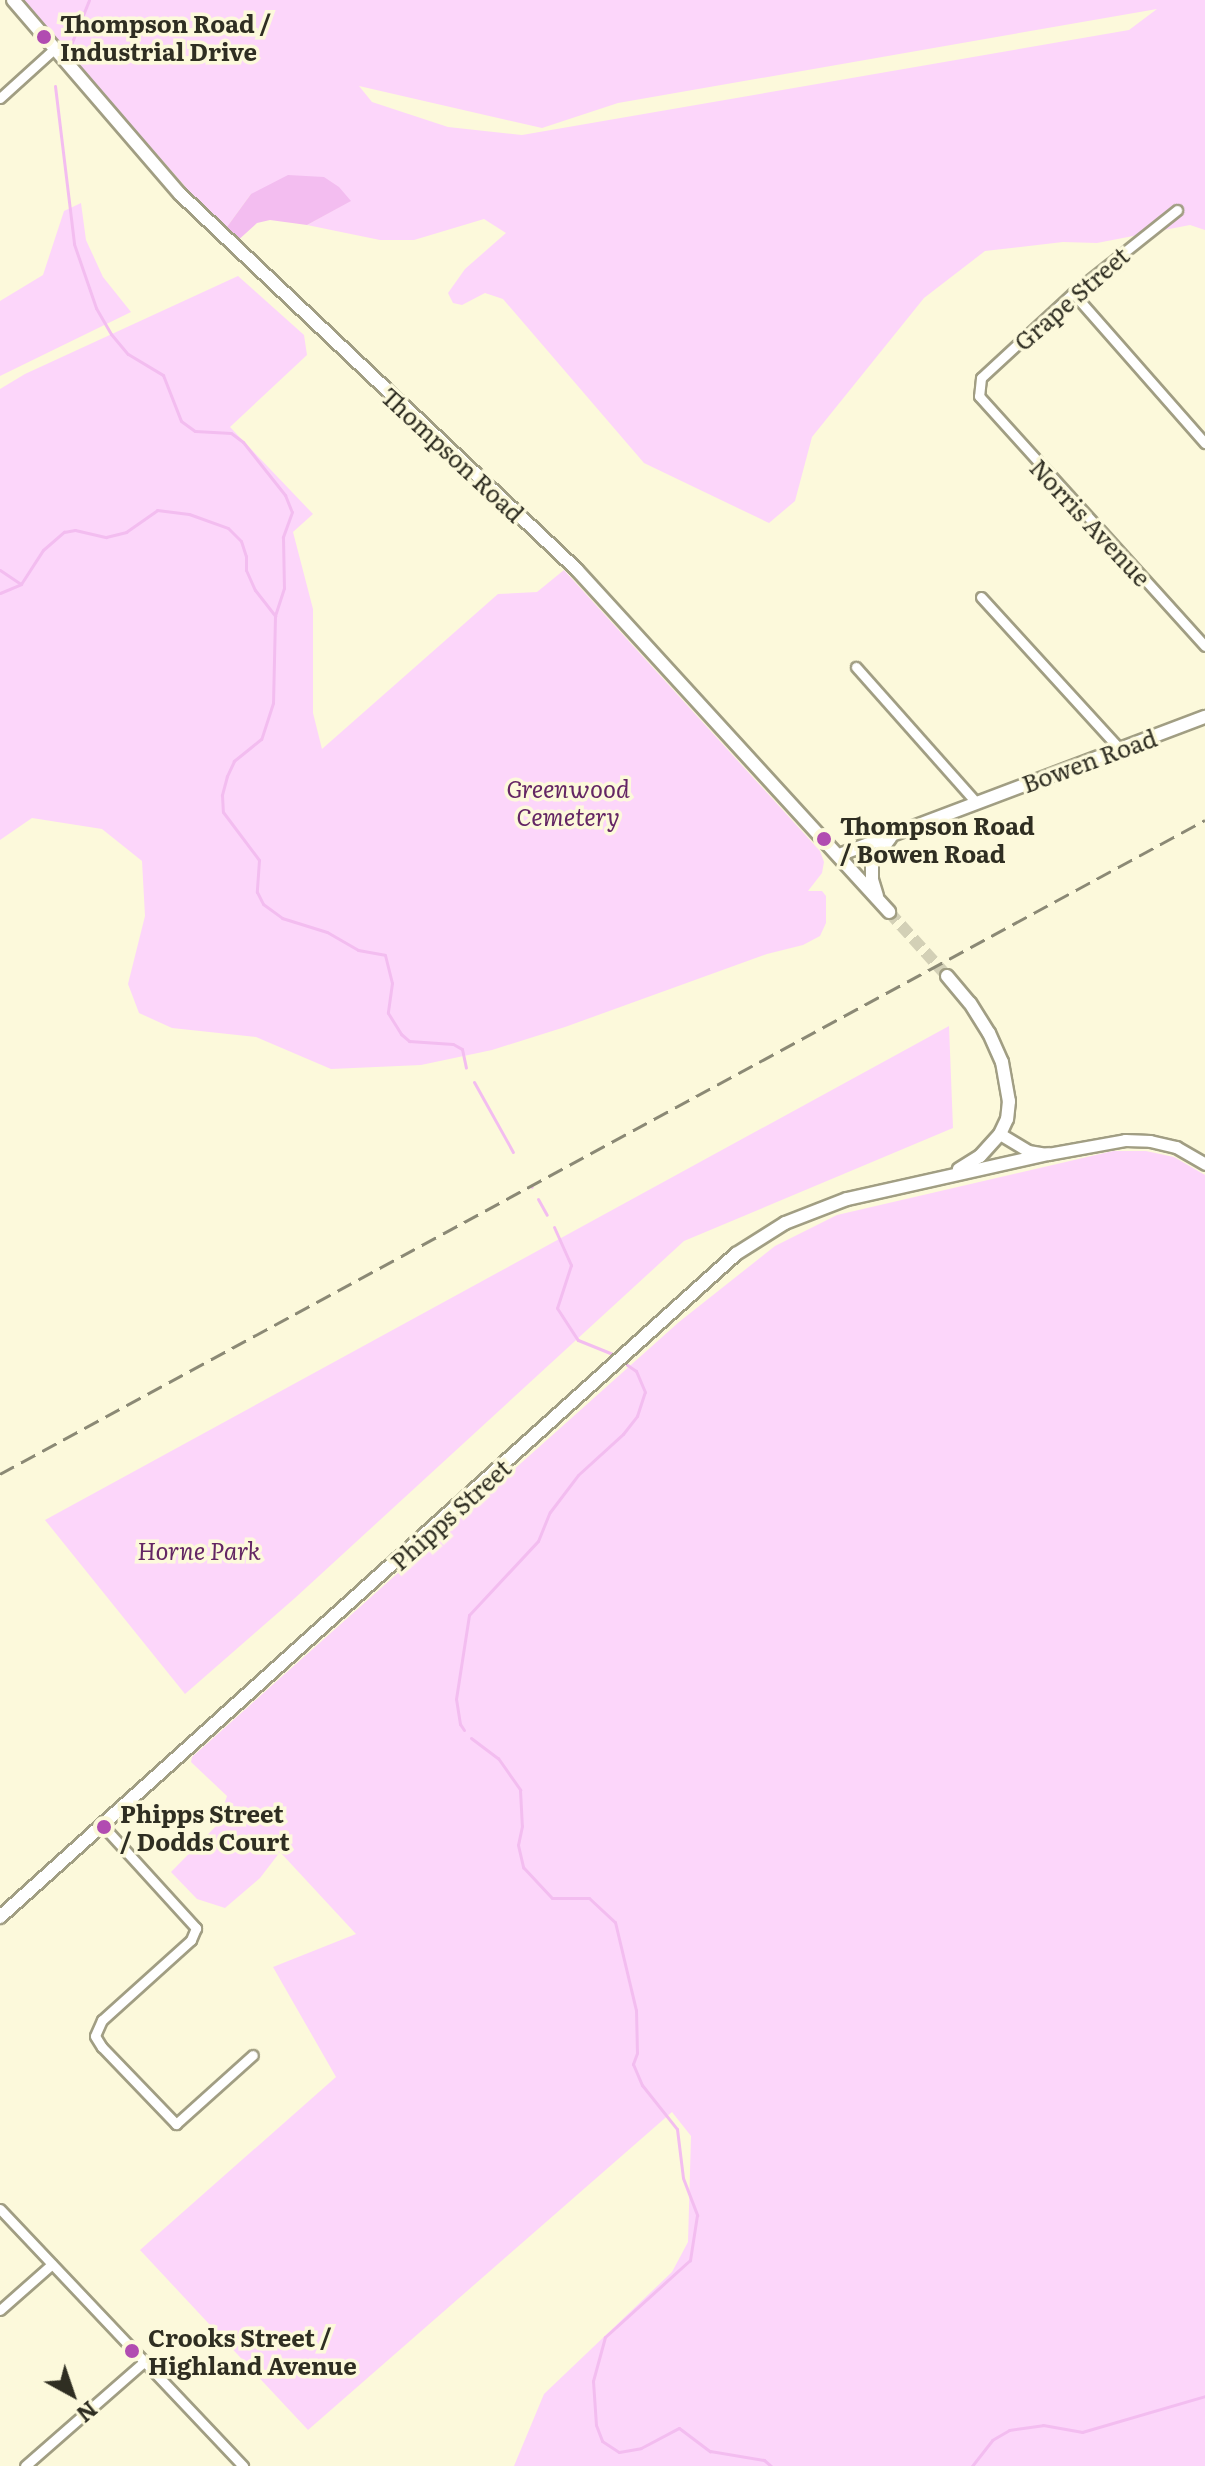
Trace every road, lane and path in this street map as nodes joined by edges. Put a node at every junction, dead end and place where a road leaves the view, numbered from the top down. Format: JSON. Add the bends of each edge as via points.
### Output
{"nodes":[{"id":1,"x":13,"y":0,"type":"edge"},
{"id":2,"x":54,"y":49,"type":"junction"},
{"id":3,"x":0,"y":98,"type":"edge"},
{"id":4,"x":1177,"y":210,"type":"dead end"},
{"id":5,"x":1073,"y":293,"type":"junction"},
{"id":6,"x":979,"y":396,"type":"joint"},
{"id":7,"x":1205,"y":443,"type":"edge"},
{"id":8,"x":981,"y":597,"type":"dead end"},
{"id":9,"x":1205,"y":646,"type":"edge"},
{"id":10,"x":856,"y":667,"type":"dead end"},
{"id":11,"x":1205,"y":717,"type":"edge"},
{"id":12,"x":1120,"y":749,"type":"junction"},
{"id":13,"x":975,"y":801,"type":"junction"},
{"id":14,"x":911,"y":826,"type":"junction"},
{"id":15,"x":839,"y":855,"type":"junction"},
{"id":16,"x":947,"y":976,"type":"tunnel mouth"},
{"id":17,"x":1000,"y":1134,"type":"junction"},
{"id":18,"x":1048,"y":1154,"type":"junction"},
{"id":19,"x":1205,"y":1164,"type":"edge"},
{"id":20,"x":937,"y":1178,"type":"junction"},
{"id":21,"x":104,"y":1827,"type":"junction"},
{"id":22,"x":0,"y":1917,"type":"edge"},
{"id":23,"x":253,"y":2055,"type":"dead end"},
{"id":24,"x":0,"y":2209,"type":"edge"},
{"id":25,"x":52,"y":2264,"type":"junction"},
{"id":26,"x":0,"y":2310,"type":"edge"},
{"id":27,"x":144,"y":2362,"type":"junction"},
{"id":28,"x":25,"y":2466,"type":"edge"},
{"id":29,"x":243,"y":2466,"type":"edge"}],
"edges":[{"from":1,"to":2,"type":"main road","name":"Thompson Road"},
{"from":2,"to":3,"type":"street"},
{"from":2,"to":15,"type":"main road","name":"Thompson Road","via":[[180,194],[577,570]]},
{"from":4,"to":5,"type":"street","name":"Grape Street"},
{"from":5,"to":6,"type":"street","name":"Grape Street","via":[[981,378]]},
{"from":5,"to":7,"type":"street"},
{"from":6,"to":9,"type":"street","name":"Norris Avenue"},
{"from":8,"to":12,"type":"street"},
{"from":10,"to":13,"type":"street"},
{"from":11,"to":12,"type":"main road","name":"Bowen Road"},
{"from":12,"to":13,"type":"main road","name":"Bowen Road"},
{"from":13,"to":14,"type":"main road","name":"Bowen Road"},
{"from":14,"to":15,"type":"main road","name":"Bowen Road"},
{"from":14,"to":15,"type":"main road","name":"Thompson Road","via":[[890,838],[872,862],[874,889],[887,910]]},
{"from":16,"to":17,"type":"main road","via":[[980,1017],[1002,1062],[1009,1101]]},
{"from":17,"to":18,"type":"street","via":[[1028,1151]]},
{"from":17,"to":20,"type":"main road","via":[[969,1164]]},
{"from":18,"to":19,"type":"street","via":[[1125,1140],[1150,1141],[1176,1147]]},
{"from":18,"to":20,"type":"main road"},
{"from":20,"to":21,"type":"main road","name":"Phipps Street","via":[[809,1212],[736,1254]]},
{"from":21,"to":22,"type":"main road","name":"Phipps Street"},
{"from":21,"to":23,"type":"street","via":[[196,1928],[191,1940],[102,2020],[95,2036],[176,2124]]},
{"from":24,"to":25,"type":"street"},
{"from":25,"to":26,"type":"street"},
{"from":25,"to":27,"type":"street"},
{"from":27,"to":28,"type":"street"},
{"from":27,"to":29,"type":"street"}]}
